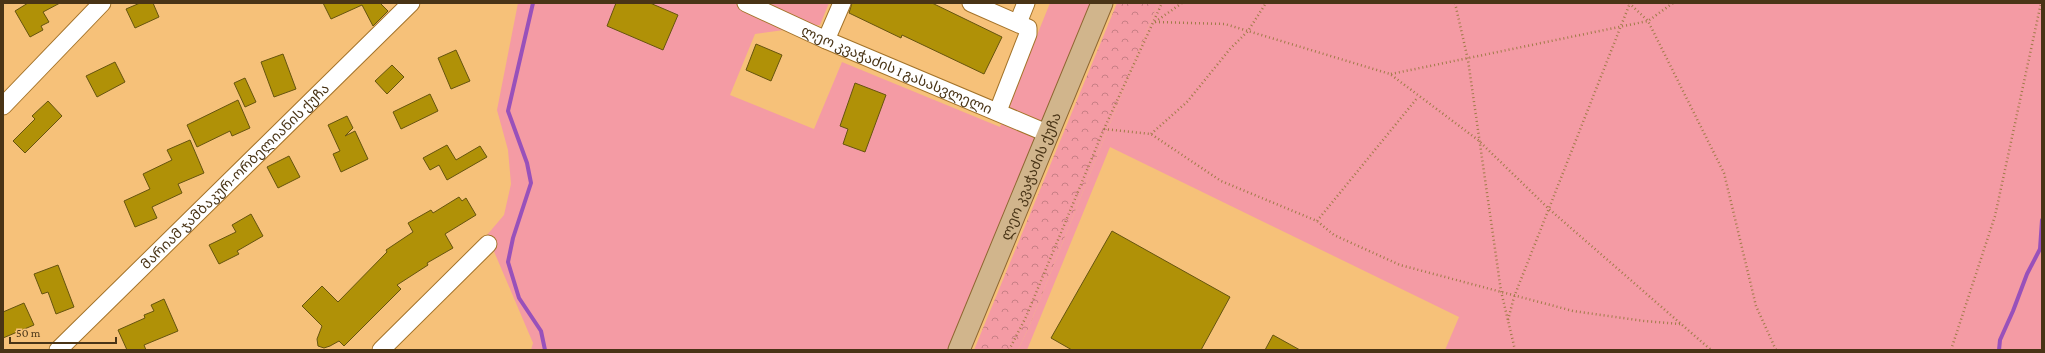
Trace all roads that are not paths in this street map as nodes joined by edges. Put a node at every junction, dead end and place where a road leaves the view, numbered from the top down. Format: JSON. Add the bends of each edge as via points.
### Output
{"nodes":[{"id":1,"x":102,"y":3,"type":"edge"},
{"id":2,"x":411,"y":3,"type":"edge"},
{"id":3,"x":746,"y":3,"type":"edge"},
{"id":4,"x":842,"y":3,"type":"edge"},
{"id":5,"x":971,"y":3,"type":"edge"},
{"id":6,"x":1026,"y":3,"type":"edge"},
{"id":7,"x":1102,"y":3,"type":"edge"},
{"id":8,"x":1018,"y":23,"type":"junction"},
{"id":9,"x":826,"y":40,"type":"junction"},
{"id":10,"x":3,"y":106,"type":"edge"},
{"id":11,"x":998,"y":111,"type":"junction"},
{"id":12,"x":1049,"y":134,"type":"junction"},
{"id":13,"x":488,"y":244,"type":"dead end"},
{"id":14,"x":58,"y":350,"type":"edge"},
{"id":15,"x":381,"y":350,"type":"edge"},
{"id":16,"x":959,"y":350,"type":"edge"}],
"edges":[{"from":1,"to":10,"type":"street"},
{"from":2,"to":14,"type":"street","name":"მარიამ ჯამბაკურ-ორბელიანის ქუჩა"},
{"from":3,"to":9,"type":"street","name":"ლეო კვაჭაძის I გასასვლელი"},
{"from":4,"to":9,"type":"street"},
{"from":5,"to":8,"type":"street"},
{"from":6,"to":8,"type":"street"},
{"from":7,"to":12,"type":"main road","name":"ლეო კვაჭაძის ქუჩა"},
{"from":8,"to":11,"type":"street","via":[[1028,28],[1028,34]]},
{"from":9,"to":11,"type":"street","name":"ლეო კვაჭაძის I გასასვლელი"},
{"from":11,"to":12,"type":"street","name":"ლეო კვაჭაძის I გასასვლელი"},
{"from":12,"to":16,"type":"main road","name":"ლეო კვაჭაძის ქუჩა"},
{"from":13,"to":15,"type":"street"}]}
